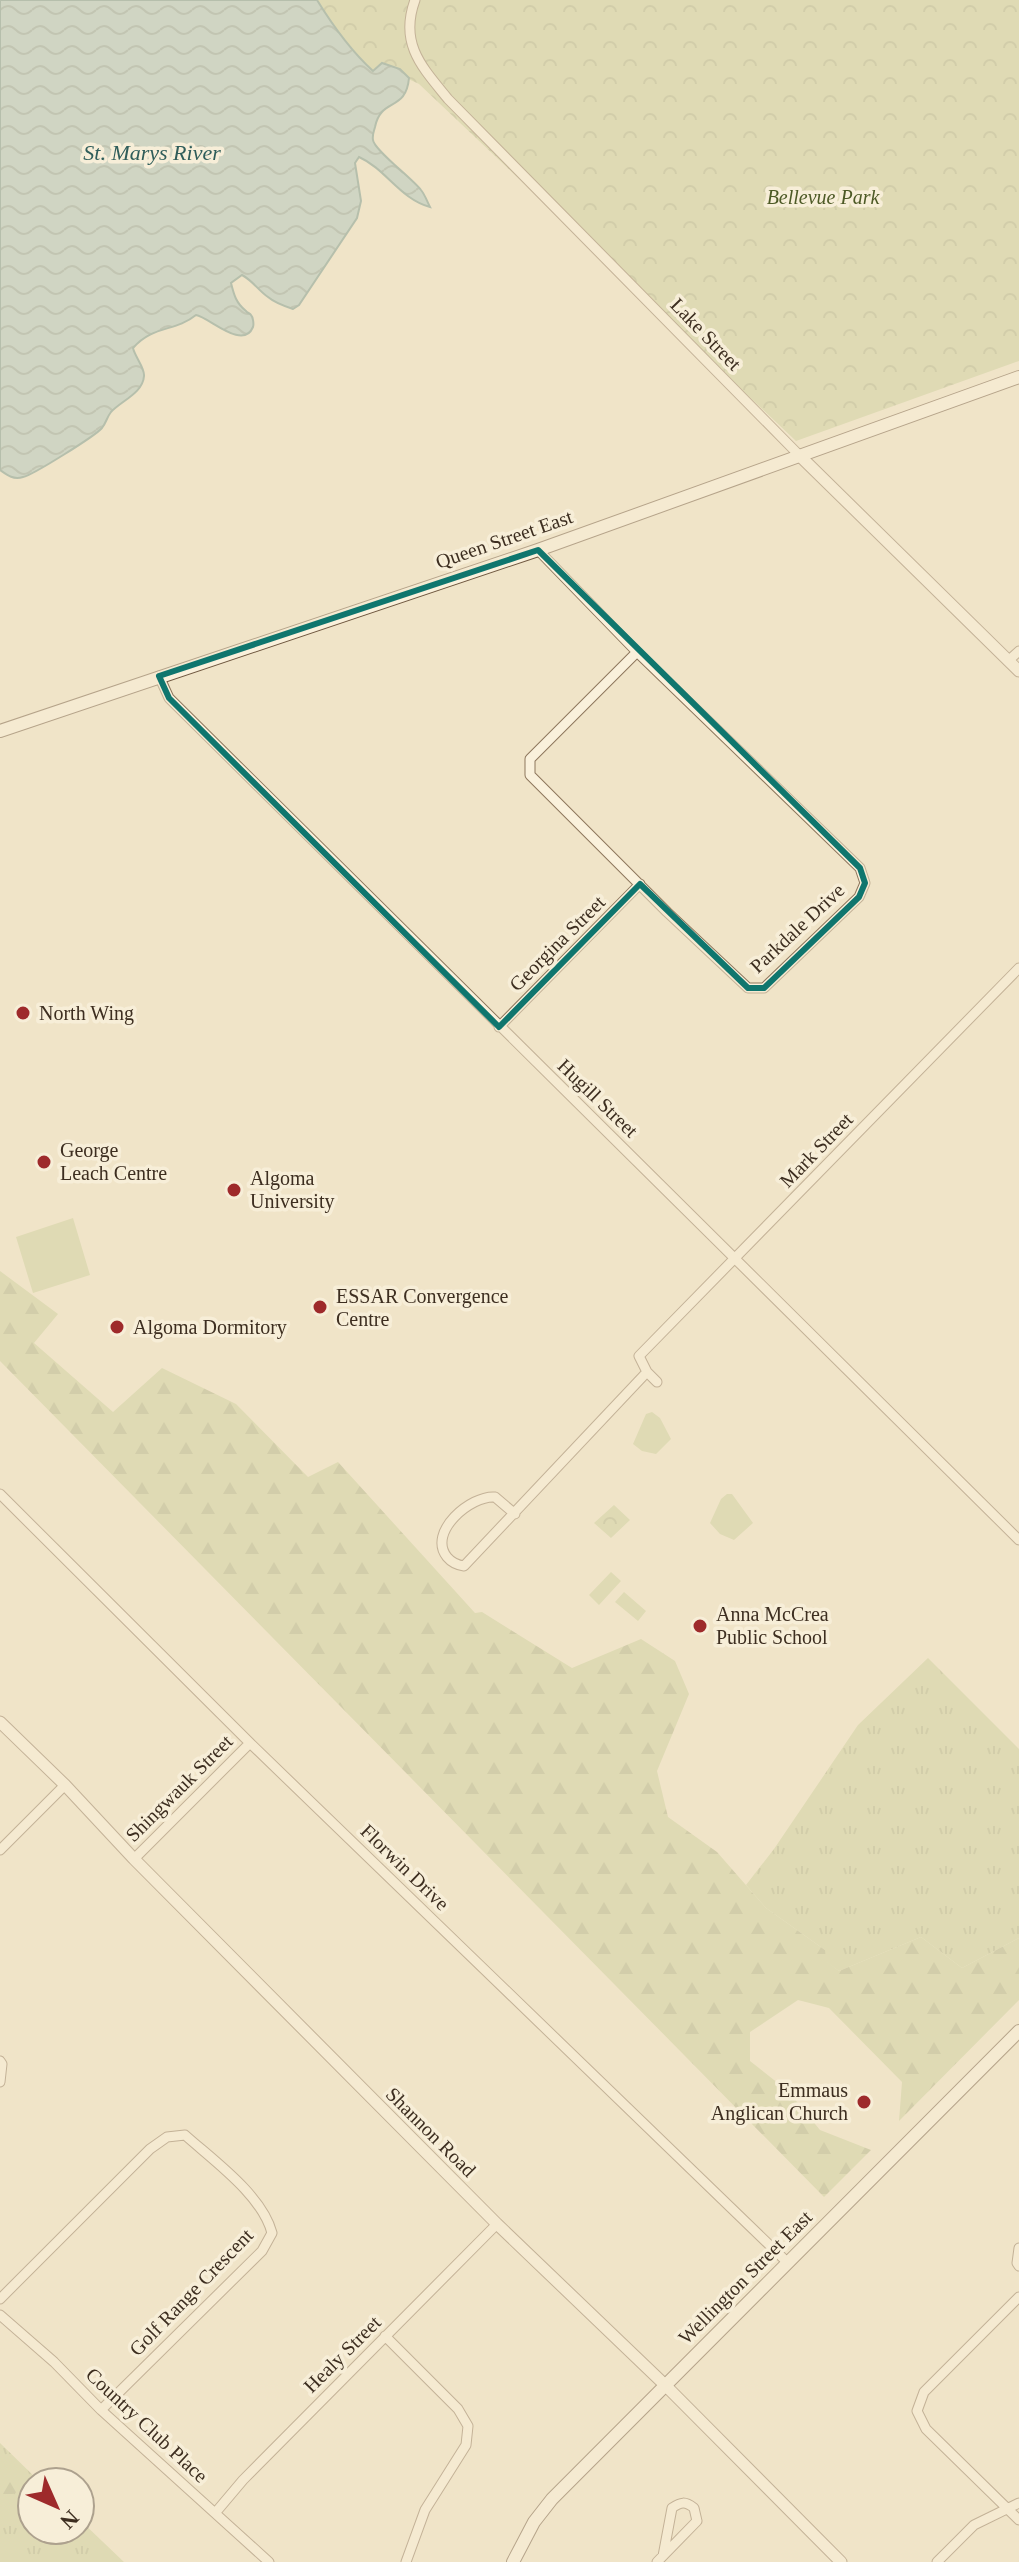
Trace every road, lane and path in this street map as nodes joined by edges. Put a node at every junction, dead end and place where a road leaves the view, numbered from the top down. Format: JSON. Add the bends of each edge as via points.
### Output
{"nodes":[{"id":1,"x":415,"y":0,"type":"edge"},
{"id":2,"x":1019,"y":377,"type":"edge"},
{"id":3,"x":800,"y":456,"type":"junction"},
{"id":4,"x":538,"y":550,"type":"junction"},
{"id":5,"x":1019,"y":651,"type":"edge"},
{"id":6,"x":637,"y":652,"type":"junction"},
{"id":7,"x":1009,"y":660,"type":"junction"},
{"id":8,"x":1019,"y":671,"type":"edge"},
{"id":9,"x":159,"y":676,"type":"junction"},
{"id":10,"x":0,"y":731,"type":"edge"},
{"id":11,"x":640,"y":884,"type":"junction"},
{"id":12,"x":1019,"y":968,"type":"edge"},
{"id":13,"x":499,"y":1027,"type":"junction"},
{"id":14,"x":737,"y":1258,"type":"junction"},
{"id":15,"x":647,"y":1372,"type":"junction"},
{"id":16,"x":657,"y":1382,"type":"dead end"},
{"id":17,"x":0,"y":1494,"type":"edge"},
{"id":18,"x":515,"y":1514,"type":"junction"},
{"id":19,"x":1019,"y":1540,"type":"edge"},
{"id":20,"x":0,"y":1722,"type":"edge"},
{"id":21,"x":250,"y":1743,"type":"junction"},
{"id":22,"x":65,"y":1785,"type":"junction"},
{"id":23,"x":0,"y":1850,"type":"edge"},
{"id":24,"x":134,"y":1859,"type":"junction"},
{"id":25,"x":1019,"y":2031,"type":"edge"},
{"id":26,"x":1,"y":2062,"type":"edge"},
{"id":27,"x":0,"y":2082,"type":"edge"},
{"id":28,"x":497,"y":2224,"type":"junction"},
{"id":29,"x":1019,"y":2248,"type":"edge"},
{"id":30,"x":787,"y":2262,"type":"junction"},
{"id":31,"x":1019,"y":2266,"type":"edge"},
{"id":32,"x":1019,"y":2297,"type":"edge"},
{"id":33,"x":0,"y":2299,"type":"edge"},
{"id":34,"x":0,"y":2315,"type":"edge"},
{"id":35,"x":385,"y":2336,"type":"junction"},
{"id":36,"x":665,"y":2385,"type":"junction"},
{"id":37,"x":101,"y":2410,"type":"junction"},
{"id":38,"x":1019,"y":2503,"type":"edge"},
{"id":39,"x":1007,"y":2508,"type":"junction"},
{"id":40,"x":216,"y":2512,"type":"junction"},
{"id":41,"x":1019,"y":2520,"type":"edge"},
{"id":42,"x":660,"y":2559,"type":"edge"},
{"id":43,"x":269,"y":2562,"type":"edge"},
{"id":44,"x":406,"y":2562,"type":"edge"},
{"id":45,"x":513,"y":2562,"type":"edge"},
{"id":46,"x":841,"y":2562,"type":"edge"},
{"id":47,"x":937,"y":2562,"type":"edge"}],
"edges":[{"from":1,"to":3,"type":"street","name":"Lake Street","via":[[411,43],[448,99]]},
{"from":2,"to":3,"type":"main road","name":"Queen Street East"},
{"from":3,"to":4,"type":"main road","name":"Queen Street East"},
{"from":3,"to":7,"type":"street","name":"Lake Street"},
{"from":4,"to":6,"type":"street","name":"Parkdale Drive"},
{"from":4,"to":9,"type":"main road","name":"Queen Street East"},
{"from":5,"to":7,"type":"street"},
{"from":6,"to":11,"type":"street","name":"Parkdale Drive","via":[[530,759],[530,775]]},
{"from":6,"to":11,"type":"street","name":"Parkdale Drive","via":[[860,868],[865,883],[859,897],[764,988],[748,988]]},
{"from":7,"to":8,"type":"street","name":"Lake Street"},
{"from":9,"to":10,"type":"main road","name":"Queen Street East"},
{"from":9,"to":13,"type":"street","name":"Hugill Street","via":[[169,698]]},
{"from":11,"to":13,"type":"street","name":"Georgina Street"},
{"from":12,"to":14,"type":"street","name":"Mark Street"},
{"from":13,"to":14,"type":"street","name":"Hugill Street"},
{"from":14,"to":15,"type":"street","name":"Mark Street","via":[[639,1356]]},
{"from":14,"to":19,"type":"street","name":"Hugill Street"},
{"from":15,"to":16,"type":"street"},
{"from":15,"to":18,"type":"street"},
{"from":17,"to":21,"type":"street","name":"Florwin Drive"},
{"from":18,"to":18,"type":"street","via":[[464,1566],[442,1548],[445,1528],[478,1498],[495,1497]]},
{"from":20,"to":22,"type":"street","name":"Shannon Road"},
{"from":21,"to":24,"type":"street","name":"Shingwauk Street"},
{"from":21,"to":30,"type":"street","name":"Florwin Drive"},
{"from":22,"to":23,"type":"street"},
{"from":22,"to":24,"type":"street","name":"Shannon Road"},
{"from":24,"to":28,"type":"street","name":"Shannon Road"},
{"from":25,"to":30,"type":"main road","name":"Wellington Street East"},
{"from":26,"to":27,"type":"street"},
{"from":28,"to":35,"type":"street","name":"Healy Street"},
{"from":28,"to":36,"type":"street","name":"Shannon Road"},
{"from":29,"to":31,"type":"street"},
{"from":30,"to":36,"type":"main road","name":"Wellington Street East"},
{"from":32,"to":39,"type":"street","via":[[924,2392],[917,2411],[926,2429]]},
{"from":33,"to":37,"type":"street","name":"Golf Range Crescent","via":[[167,2137],[185,2135],[241,2185],[268,2217],[272,2233],[262,2251]]},
{"from":34,"to":37,"type":"street","name":"Country Club Place"},
{"from":35,"to":40,"type":"street","name":"Healy Street"},
{"from":35,"to":44,"type":"street","via":[[458,2409],[468,2426],[466,2445],[425,2510]]},
{"from":36,"to":45,"type":"main road","name":"Wellington Street East","via":[[552,2499]]},
{"from":36,"to":46,"type":"street","name":"Shannon Road"},
{"from":37,"to":40,"type":"street","name":"Country Club Place"},
{"from":38,"to":39,"type":"street"},
{"from":39,"to":41,"type":"street"},
{"from":39,"to":47,"type":"street","via":[[974,2525]]},
{"from":40,"to":43,"type":"street","name":"Country Club Place"},
{"from":42,"to":42,"type":"street","via":[[697,2521],[687,2503],[672,2508]]}]}
